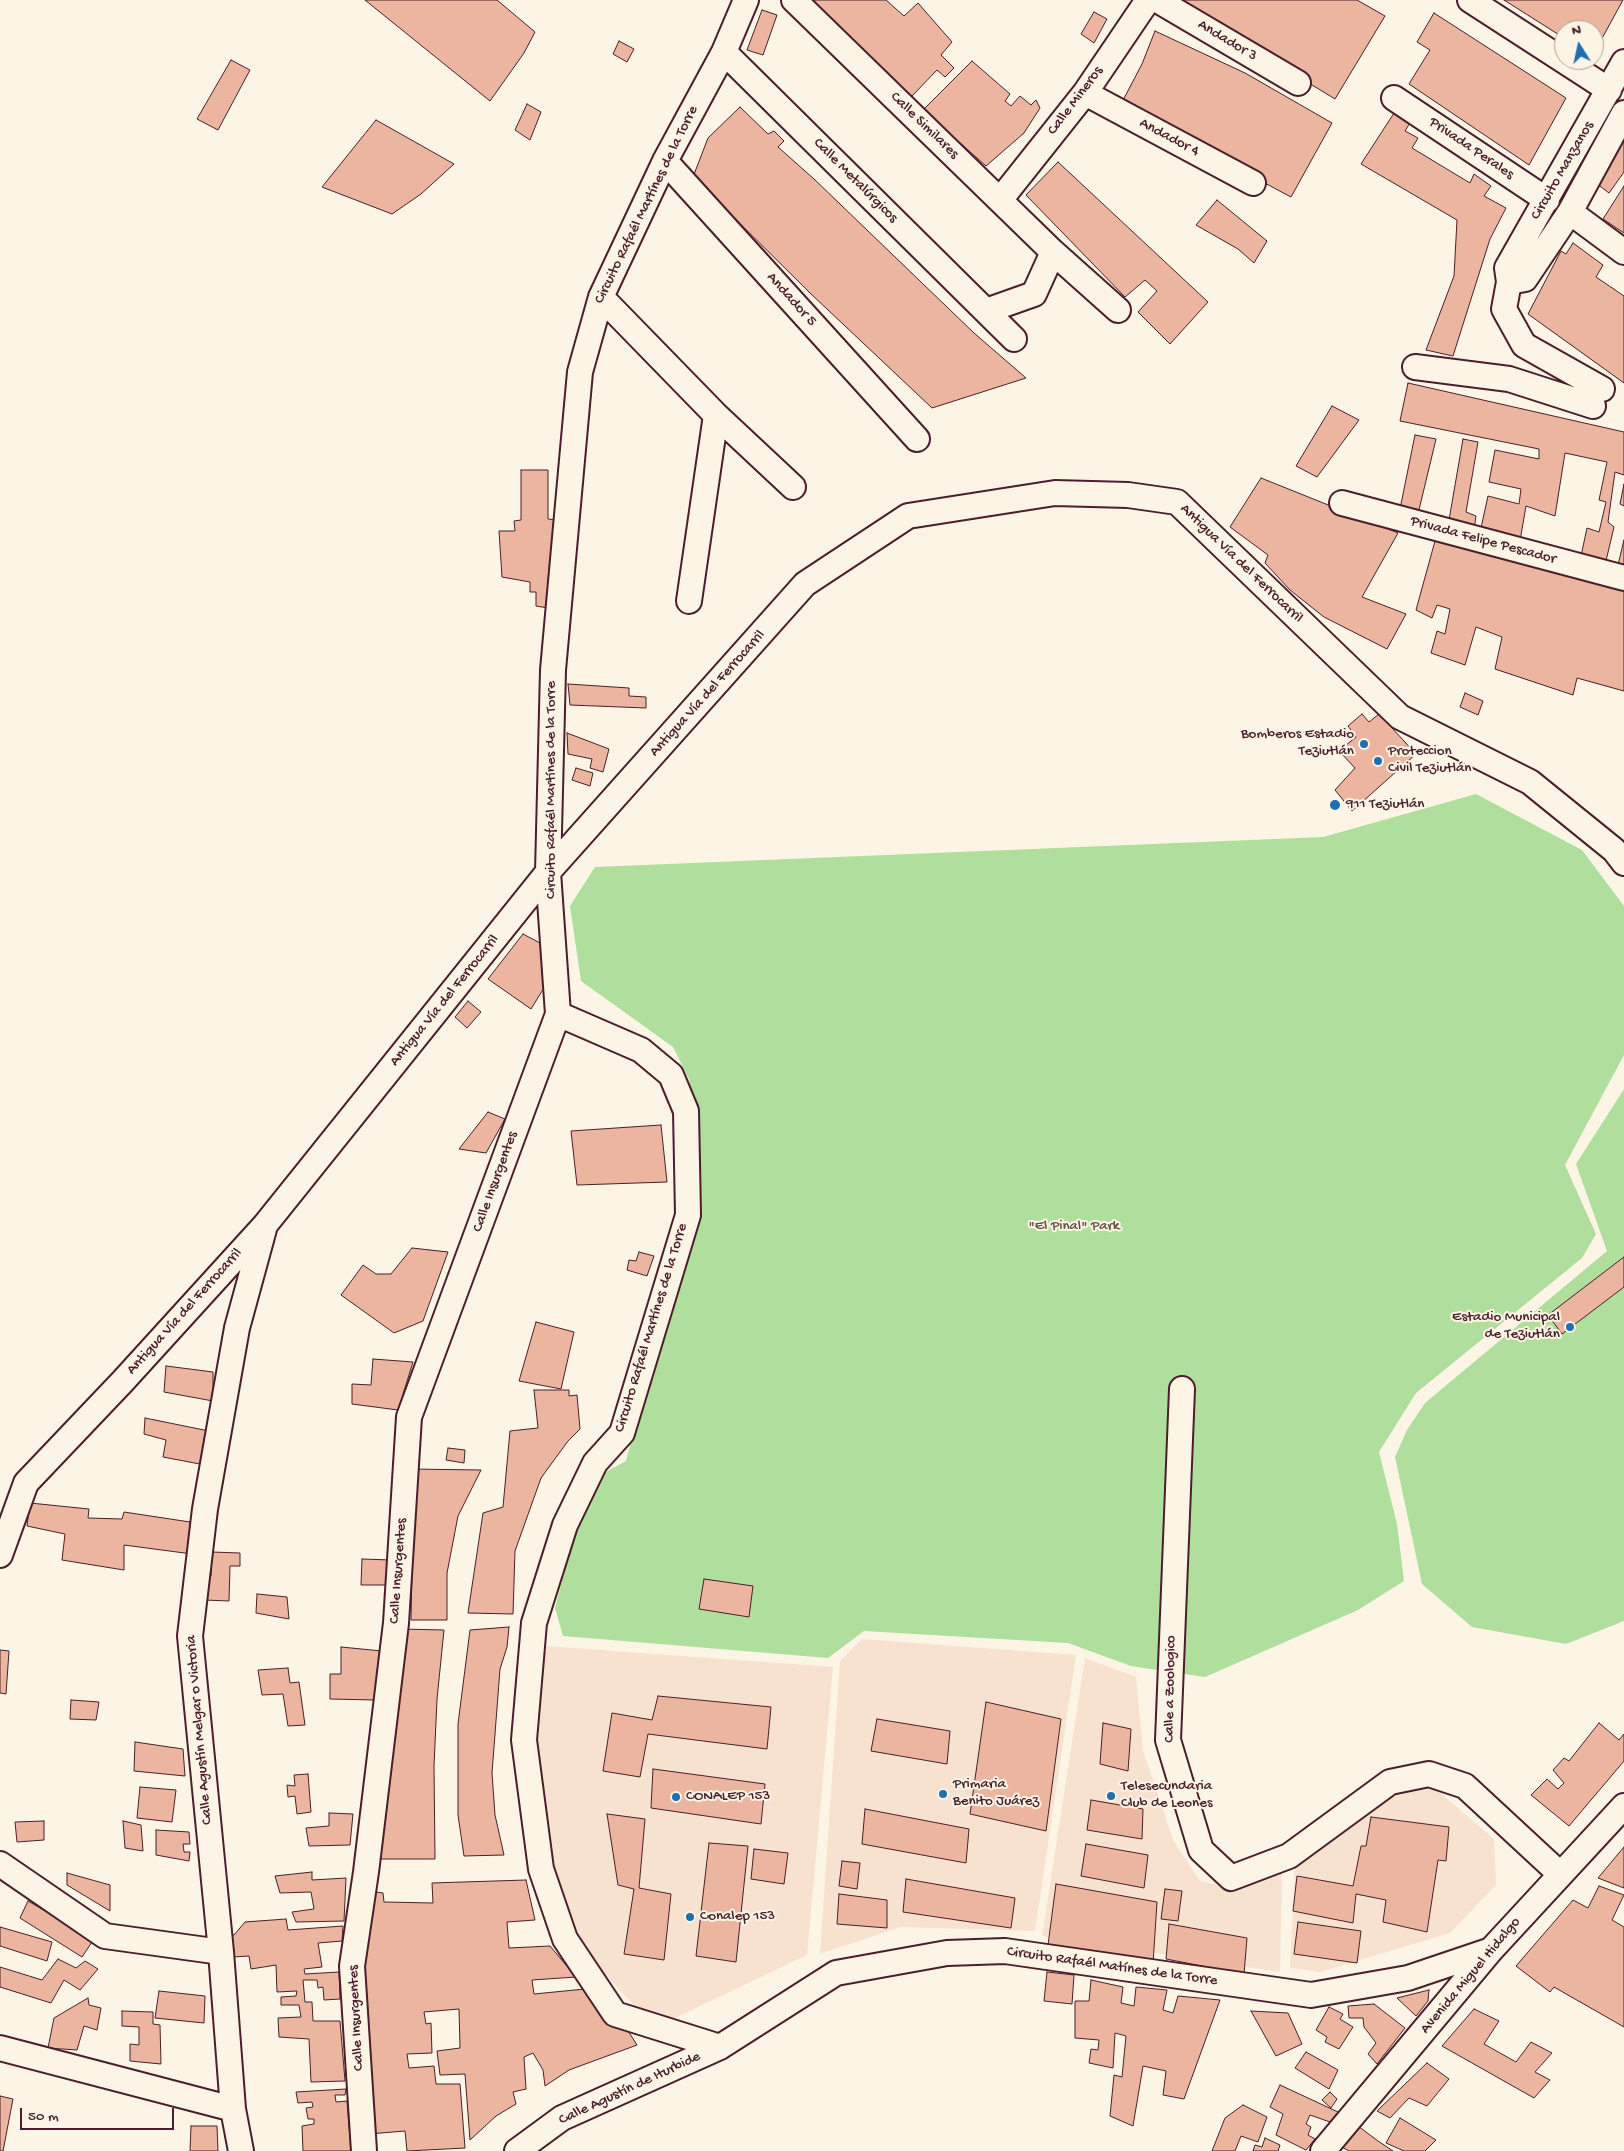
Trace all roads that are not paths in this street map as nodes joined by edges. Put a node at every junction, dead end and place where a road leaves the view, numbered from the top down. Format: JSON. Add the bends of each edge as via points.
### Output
{"nodes":[{"id":1,"x":746,"y":0,"type":"edge"},
{"id":2,"x":794,"y":0,"type":"edge"},
{"id":3,"x":1148,"y":0,"type":"edge"},
{"id":4,"x":1157,"y":0,"type":"edge"},
{"id":5,"x":1470,"y":0,"type":"edge"},
{"id":6,"x":724,"y":52,"type":"junction"},
{"id":7,"x":1624,"y":62,"type":"edge"},
{"id":8,"x":1298,"y":83,"type":"dead end"},
{"id":9,"x":1609,"y":90,"type":"junction"},
{"id":10,"x":1085,"y":93,"type":"junction"},
{"id":11,"x":1394,"y":98,"type":"dead end"},
{"id":12,"x":1624,"y":113,"type":"edge"},
{"id":13,"x":665,"y":161,"type":"junction"},
{"id":14,"x":1253,"y":183,"type":"dead end"},
{"id":15,"x":1000,"y":200,"type":"junction"},
{"id":16,"x":1547,"y":200,"type":"junction"},
{"id":17,"x":1570,"y":212,"type":"junction"},
{"id":18,"x":1053,"y":252,"type":"junction"},
{"id":19,"x":1624,"y":252,"type":"edge"},
{"id":20,"x":1509,"y":282,"type":"junction"},
{"id":21,"x":600,"y":296,"type":"junction"},
{"id":22,"x":1118,"y":310,"type":"dead end"},
{"id":23,"x":986,"y":311,"type":"junction"},
{"id":24,"x":1014,"y":339,"type":"dead end"},
{"id":25,"x":1524,"y":345,"type":"junction"},
{"id":26,"x":1415,"y":368,"type":"dead end"},
{"id":27,"x":1509,"y":379,"type":"junction"},
{"id":28,"x":716,"y":415,"type":"junction"},
{"id":29,"x":917,"y":439,"type":"dead end"},
{"id":30,"x":793,"y":488,"type":"dead end"},
{"id":31,"x":1342,"y":503,"type":"dead end"},
{"id":32,"x":1624,"y":578,"type":"edge"},
{"id":33,"x":689,"y":601,"type":"dead end"},
{"id":34,"x":1624,"y":863,"type":"edge"},
{"id":35,"x":548,"y":872,"type":"junction"},
{"id":36,"x":558,"y":1014,"type":"junction"},
{"id":37,"x":265,"y":1225,"type":"junction"},
{"id":38,"x":1182,"y":1389,"type":"dead end"},
{"id":39,"x":0,"y":1556,"type":"edge"},
{"id":40,"x":1624,"y":1806,"type":"edge"},
{"id":41,"x":0,"y":1864,"type":"edge"},
{"id":42,"x":1560,"y":1874,"type":"junction"},
{"id":43,"x":1491,"y":1950,"type":"junction"},
{"id":44,"x":222,"y":1952,"type":"junction"},
{"id":45,"x":720,"y":2047,"type":"junction"},
{"id":46,"x":0,"y":2048,"type":"edge"},
{"id":47,"x":234,"y":2110,"type":"junction"},
{"id":48,"x":241,"y":2151,"type":"edge"},
{"id":49,"x":364,"y":2151,"type":"edge"},
{"id":50,"x":517,"y":2151,"type":"edge"},
{"id":51,"x":1323,"y":2151,"type":"edge"}],
"edges":[{"from":1,"to":6,"type":"street","name":"Circuito Rafaél Martínes de la Torre"},
{"from":2,"to":15,"type":"street","name":"Calle Similares"},
{"from":3,"to":10,"type":"street","name":"Calle Mineros"},
{"from":4,"to":8,"type":"street","name":"Andador 3"},
{"from":5,"to":9,"type":"street"},
{"from":6,"to":13,"type":"street","name":"Circuito Rafaél Martínes de la Torre"},
{"from":6,"to":23,"type":"street","name":"Calle Metalúrgicos"},
{"from":7,"to":9,"type":"street","name":"Circuito Manzanos"},
{"from":9,"to":16,"type":"street","name":"Circuito Manzanos"},
{"from":10,"to":14,"type":"street","name":"Andador 4"},
{"from":10,"to":15,"type":"street","name":"Calle Mineros"},
{"from":11,"to":16,"type":"street","name":"Privada Perales"},
{"from":12,"to":17,"type":"street","name":"Circuito Manzanos"},
{"from":13,"to":21,"type":"street","name":"Circuito Rafaél Martínes de la Torre"},
{"from":13,"to":29,"type":"street","name":"Andador 5"},
{"from":15,"to":18,"type":"street","name":"Calle Similares"},
{"from":16,"to":20,"type":"street","name":"Circuito Manzanos","via":[[1507,268]]},
{"from":17,"to":19,"type":"street"},
{"from":17,"to":20,"type":"street","name":"Circuito Manzanos","via":[[1525,279]]},
{"from":18,"to":22,"type":"street","name":"Calle Similares"},
{"from":18,"to":23,"type":"street","via":[[1034,294]]},
{"from":20,"to":25,"type":"street","name":"Circuito Manzanos","via":[[1504,310]]},
{"from":21,"to":28,"type":"street"},
{"from":21,"to":35,"type":"street","name":"Circuito Rafaél Martínes de la Torre","via":[[580,372],[552,670]]},
{"from":23,"to":24,"type":"street","name":"Calle Metalúrgicos"},
{"from":25,"to":27,"type":"street"},
{"from":25,"to":27,"type":"street","via":[[1598,397]]},
{"from":26,"to":27,"type":"street"},
{"from":28,"to":30,"type":"street"},
{"from":28,"to":33,"type":"street"},
{"from":31,"to":32,"type":"street","name":"Privada Felipe Pescador"},
{"from":34,"to":35,"type":"street","name":"Antigua Vía del Ferrocarril","via":[[1614,850],[1530,782],[1400,717],[1177,502],[1128,495],[1055,493],[908,516],[805,584]]},
{"from":35,"to":36,"type":"street","name":"Circuito Rafaél Martínes de la Torre"},
{"from":35,"to":37,"type":"street","name":"Antigua Vía del Ferrocarril"},
{"from":36,"to":45,"type":"street","name":"Circuito Rafaél Martínes de la Torre","via":[[641,1050],[671,1075],[686,1111],[688,1215],[622,1433],[595,1463],[565,1525],[534,1623],[524,1740],[541,1869],[565,1939],[615,2014]]},
{"from":36,"to":49,"type":"street","name":"Calle Insurgentes","via":[[409,1417],[396,1623],[352,1966]]},
{"from":37,"to":39,"type":"street","name":"Antigua Vía del Ferrocarril","via":[[26,1483]]},
{"from":37,"to":44,"type":"street","name":"Calle Agustín Melgar o Victoria","via":[[237,1328],[205,1509],[190,1636]]},
{"from":38,"to":42,"type":"street","name":"Calle a Zoologico","via":[[1168,1740],[1202,1850],[1231,1878],[1290,1856],[1390,1782],[1428,1774],[1465,1786]]},
{"from":40,"to":42,"type":"street","name":"Avenida Miguel Hidalgo"},
{"from":41,"to":44,"type":"street","via":[[105,1936]]},
{"from":42,"to":43,"type":"street","name":"Avenida Miguel Hidalgo"},
{"from":43,"to":45,"type":"street","name":"Circuito Rafaél Matínes de la Torre","via":[[1408,1978],[1311,1995],[1005,1951],[947,1953],[836,1973]]},
{"from":43,"to":51,"type":"street","name":"Avenida Miguel Hidalgo"},
{"from":44,"to":47,"type":"street","name":"Calle Agustín Melgar o Victoria"},
{"from":45,"to":50,"type":"street","name":"Calle Agustín de Iturbide","via":[[562,2118]]},
{"from":46,"to":47,"type":"street"},
{"from":47,"to":48,"type":"street","name":"Calle Agustín Melgar o Victoria"}]}
